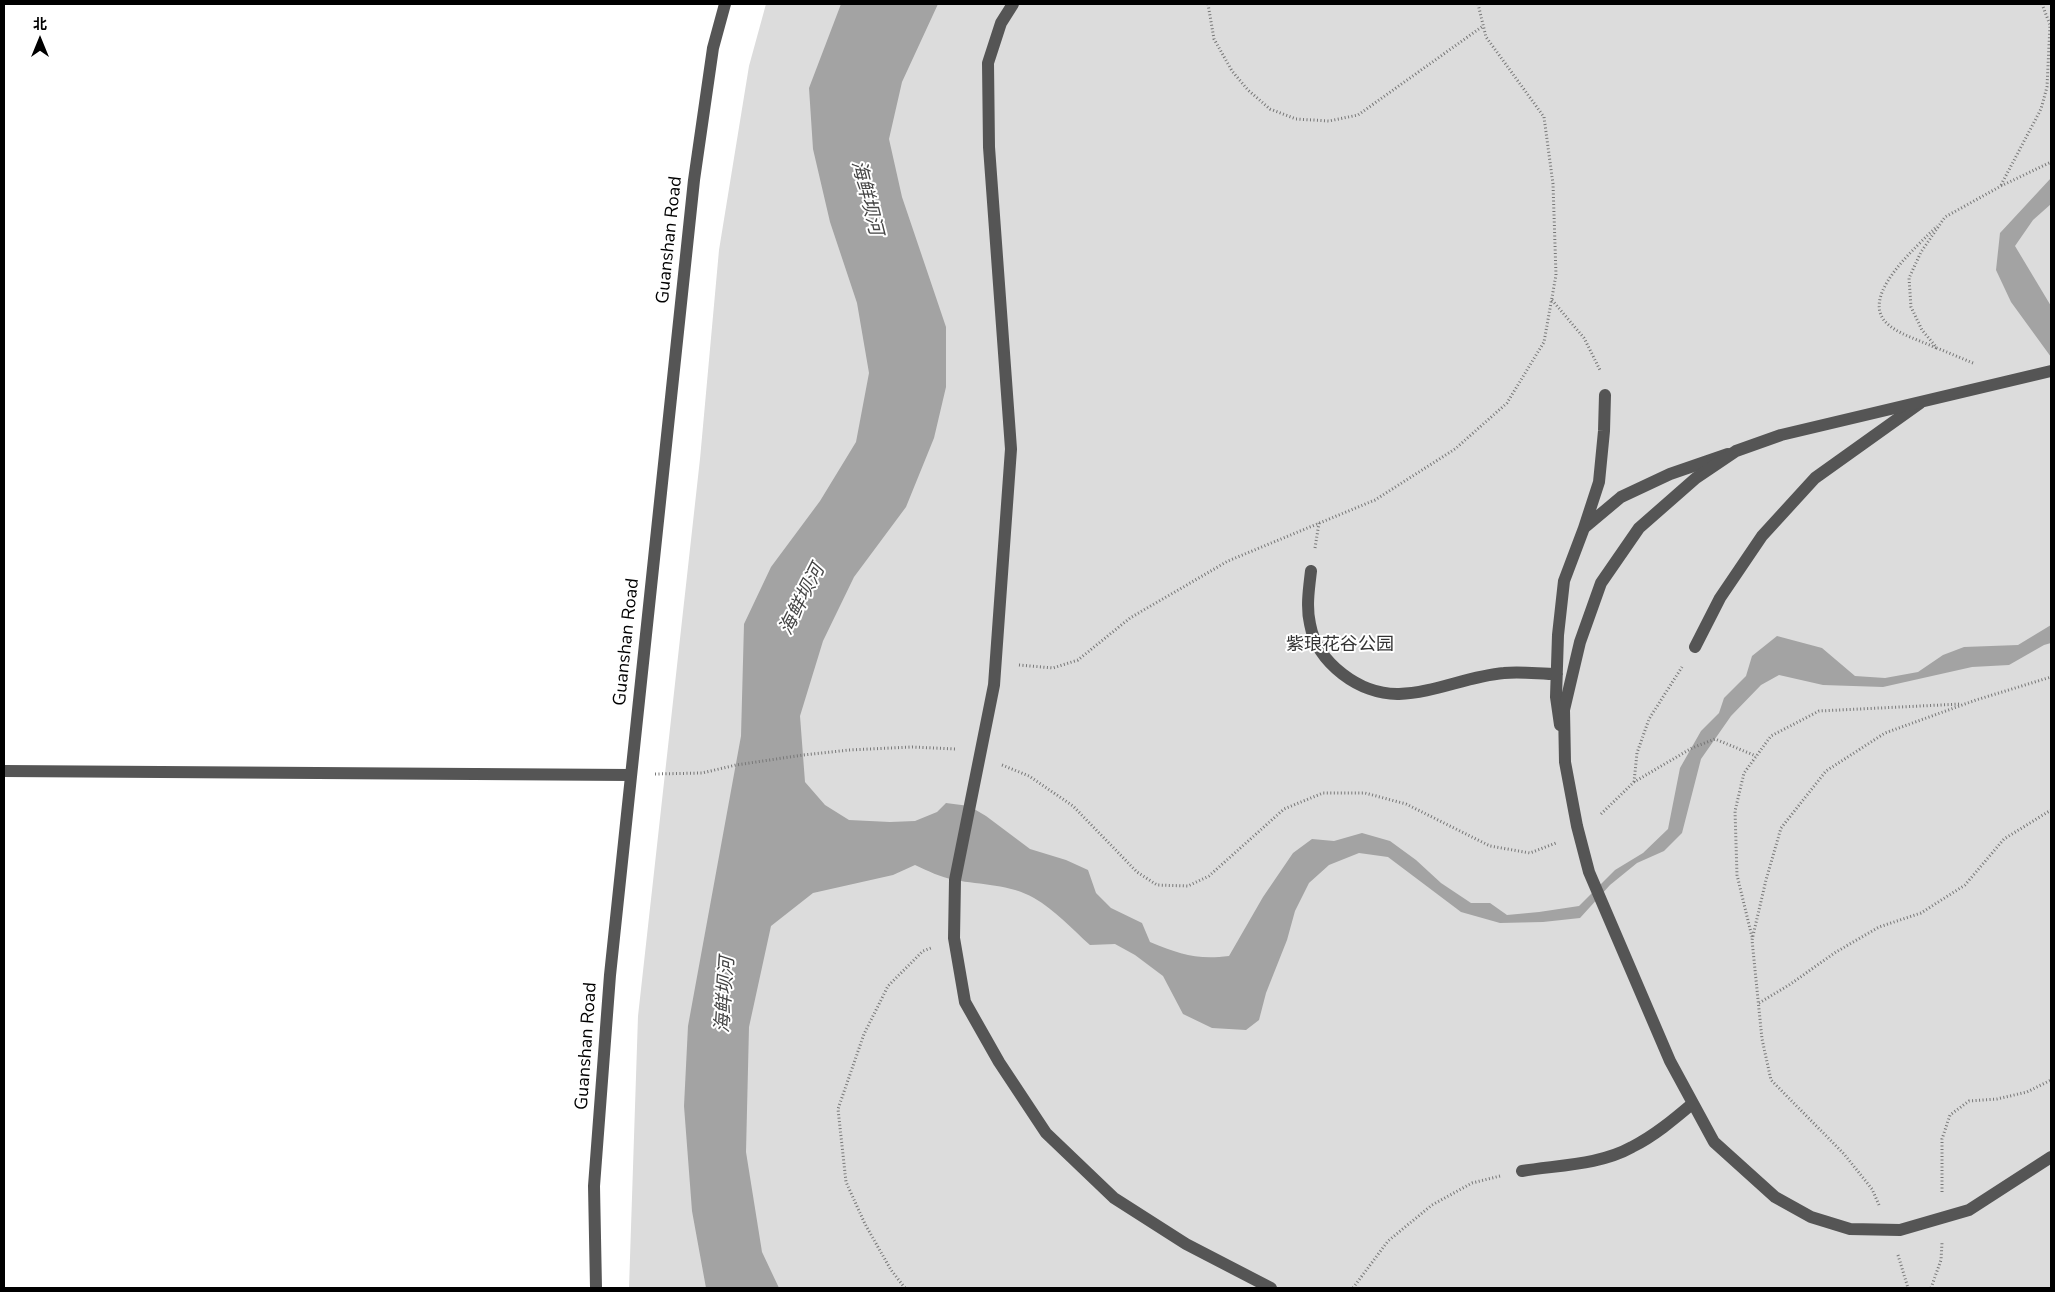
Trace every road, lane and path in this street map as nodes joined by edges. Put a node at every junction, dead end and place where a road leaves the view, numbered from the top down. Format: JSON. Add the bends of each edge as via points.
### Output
{"nodes":[{"id":1,"x":726,"y":4,"type":"edge"},
{"id":2,"x":1013,"y":4,"type":"edge"},
{"id":3,"x":1208,"y":4,"type":"edge"},
{"id":4,"x":1478,"y":4,"type":"edge"},
{"id":5,"x":2042,"y":4,"type":"edge"},
{"id":6,"x":1483,"y":26,"type":"junction"},
{"id":7,"x":2051,"y":162,"type":"edge"},
{"id":8,"x":2000,"y":186,"type":"junction"},
{"id":9,"x":1945,"y":217,"type":"junction"},
{"id":10,"x":1552,"y":300,"type":"junction"},
{"id":11,"x":1937,"y":348,"type":"junction"},
{"id":12,"x":1977,"y":364,"type":"dead end"},
{"id":13,"x":2051,"y":371,"type":"edge"},
{"id":14,"x":1605,"y":396,"type":"joint"},
{"id":15,"x":1926,"y":399,"type":"junction"},
{"id":16,"x":1736,"y":451,"type":"junction"},
{"id":17,"x":1584,"y":528,"type":"junction"},
{"id":18,"x":1310,"y":571,"type":"dead end"},
{"id":19,"x":1695,"y":646,"type":"joint"},
{"id":20,"x":996,"y":662,"type":"junction"},
{"id":21,"x":1557,"y":674,"type":"junction"},
{"id":22,"x":2051,"y":677,"type":"edge"},
{"id":23,"x":1965,"y":704,"type":"junction"},
{"id":24,"x":979,"y":755,"type":"junction"},
{"id":25,"x":1756,"y":756,"type":"junction"},
{"id":26,"x":1565,"y":762,"type":"junction"},
{"id":27,"x":4,"y":771,"type":"edge"},
{"id":28,"x":631,"y":775,"type":"junction"},
{"id":29,"x":1634,"y":782,"type":"junction"},
{"id":30,"x":2051,"y":810,"type":"edge"},
{"id":31,"x":1595,"y":818,"type":"dead end"},
{"id":32,"x":1562,"y":840,"type":"dead end"},
{"id":33,"x":954,"y":938,"type":"junction"},
{"id":34,"x":1752,"y":940,"type":"junction"},
{"id":35,"x":1758,"y":1003,"type":"junction"},
{"id":36,"x":2051,"y":1080,"type":"edge"},
{"id":37,"x":1692,"y":1104,"type":"junction"},
{"id":38,"x":2051,"y":1156,"type":"edge"},
{"id":39,"x":1522,"y":1171,"type":"joint"},
{"id":40,"x":1942,"y":1194,"type":"dead end"},
{"id":41,"x":1890,"y":1230,"type":"junction"},
{"id":42,"x":1942,"y":1241,"type":"dead end"},
{"id":43,"x":596,"y":1288,"type":"edge"},
{"id":44,"x":905,"y":1288,"type":"edge"},
{"id":45,"x":1271,"y":1288,"type":"edge"},
{"id":46,"x":1353,"y":1288,"type":"edge"},
{"id":47,"x":1908,"y":1288,"type":"edge"},
{"id":48,"x":1931,"y":1288,"type":"edge"}],
"edges":[{"from":1,"to":28,"type":"street","name":"Guanshan Road","via":[[713,48],[694,180]]},
{"from":2,"to":20,"type":"street","via":[[1001,23],[988,63],[989,147],[1011,449]]},
{"from":3,"to":6,"type":"path","via":[[1214,39],[1232,71],[1270,109],[1296,119],[1329,121],[1358,115]]},
{"from":4,"to":6,"type":"path"},
{"from":5,"to":8,"type":"path","via":[[2050,24],[2047,87],[2041,109]]},
{"from":6,"to":10,"type":"path","via":[[1486,37],[1544,117],[1553,193],[1556,275]]},
{"from":7,"to":8,"type":"path"},
{"from":8,"to":9,"type":"path"},
{"from":9,"to":11,"type":"path","via":[[1921,252],[1909,278],[1911,307],[1922,330]]},
{"from":9,"to":11,"type":"path","via":[[1889,277],[1879,297],[1882,317],[1890,326]]},
{"from":10,"to":14,"type":"path","via":[[1584,338],[1600,369]]},
{"from":10,"to":20,"type":"path","via":[[1544,342],[1508,402],[1455,449],[1375,500],[1228,561],[1130,618],[1078,660],[1053,668]]},
{"from":11,"to":12,"type":"path"},
{"from":13,"to":15,"type":"street","bridge":true},
{"from":14,"to":17,"type":"street","via":[[1599,482]]},
{"from":15,"to":16,"type":"street","bridge":true,"via":[[1780,435]]},
{"from":15,"to":19,"type":"street","bridge":true,"via":[[1815,478],[1762,536],[1720,598]]},
{"from":16,"to":17,"type":"street","bridge":true,"via":[[1670,474],[1621,497]]},
{"from":16,"to":26,"type":"street","bridge":true,"via":[[1696,478],[1639,528],[1601,583],[1580,642],[1564,710]]},
{"from":17,"to":21,"type":"street","via":[[1564,581]]},
{"from":18,"to":21,"type":"street","via":[[1310,624],[1319,650],[1341,672],[1369,690],[1399,694],[1506,672]]},
{"from":19,"to":29,"type":"path","via":[[1649,719],[1637,753]]},
{"from":20,"to":24,"type":"street"},
{"from":21,"to":26,"type":"street","bridge":true,"via":[[1556,697]]},
{"from":22,"to":23,"type":"path"},
{"from":23,"to":25,"type":"path","via":[[1819,711],[1770,736]]},
{"from":23,"to":34,"type":"path","via":[[1885,733],[1826,771],[1780,828]]},
{"from":24,"to":28,"type":"path","via":[[962,749],[912,747],[804,755],[736,765],[702,774]]},
{"from":24,"to":32,"type":"path","via":[[1029,776],[1072,806],[1137,872],[1157,885],[1188,886],[1209,876],[1284,809],[1322,794],[1365,794],[1406,804],[1490,846],[1530,853]]},
{"from":24,"to":33,"type":"street","via":[[955,880]]},
{"from":25,"to":29,"type":"path","via":[[1715,739],[1692,748]]},
{"from":25,"to":34,"type":"path","via":[[1744,773],[1735,810],[1737,875]]},
{"from":26,"to":37,"type":"street","bridge":true,"via":[[1589,872],[1662,1044]]},
{"from":27,"to":28,"type":"street"},
{"from":28,"to":43,"type":"street","name":"Guanshan Road","via":[[610,974],[594,1186]]},
{"from":29,"to":31,"type":"path"},
{"from":30,"to":35,"type":"path","via":[[2004,839],[1965,885],[1921,913],[1879,927]]},
{"from":33,"to":44,"type":"path","via":[[923,951],[888,986],[864,1034],[838,1109],[846,1182],[865,1224]]},
{"from":33,"to":45,"type":"street","via":[[965,1002],[999,1062],[1046,1133],[1114,1198],[1186,1244]]},
{"from":34,"to":35,"type":"path"},
{"from":35,"to":41,"type":"path","via":[[1771,1080],[1844,1154],[1872,1189]]},
{"from":36,"to":40,"type":"path","via":[[2027,1092],[1969,1101],[1950,1115],[1942,1139]]},
{"from":37,"to":39,"type":"street","via":[[1631,1148],[1599,1159]]},
{"from":37,"to":41,"type":"street","bridge":true,"via":[[1714,1142],[1775,1197],[1811,1217],[1850,1228]]},
{"from":38,"to":41,"type":"street","bridge":true,"via":[[1969,1210]]},
{"from":39,"to":46,"type":"path","via":[[1472,1183],[1432,1205],[1388,1242]]},
{"from":41,"to":47,"type":"path"},
{"from":42,"to":48,"type":"path","via":[[1941,1260]]}]}
